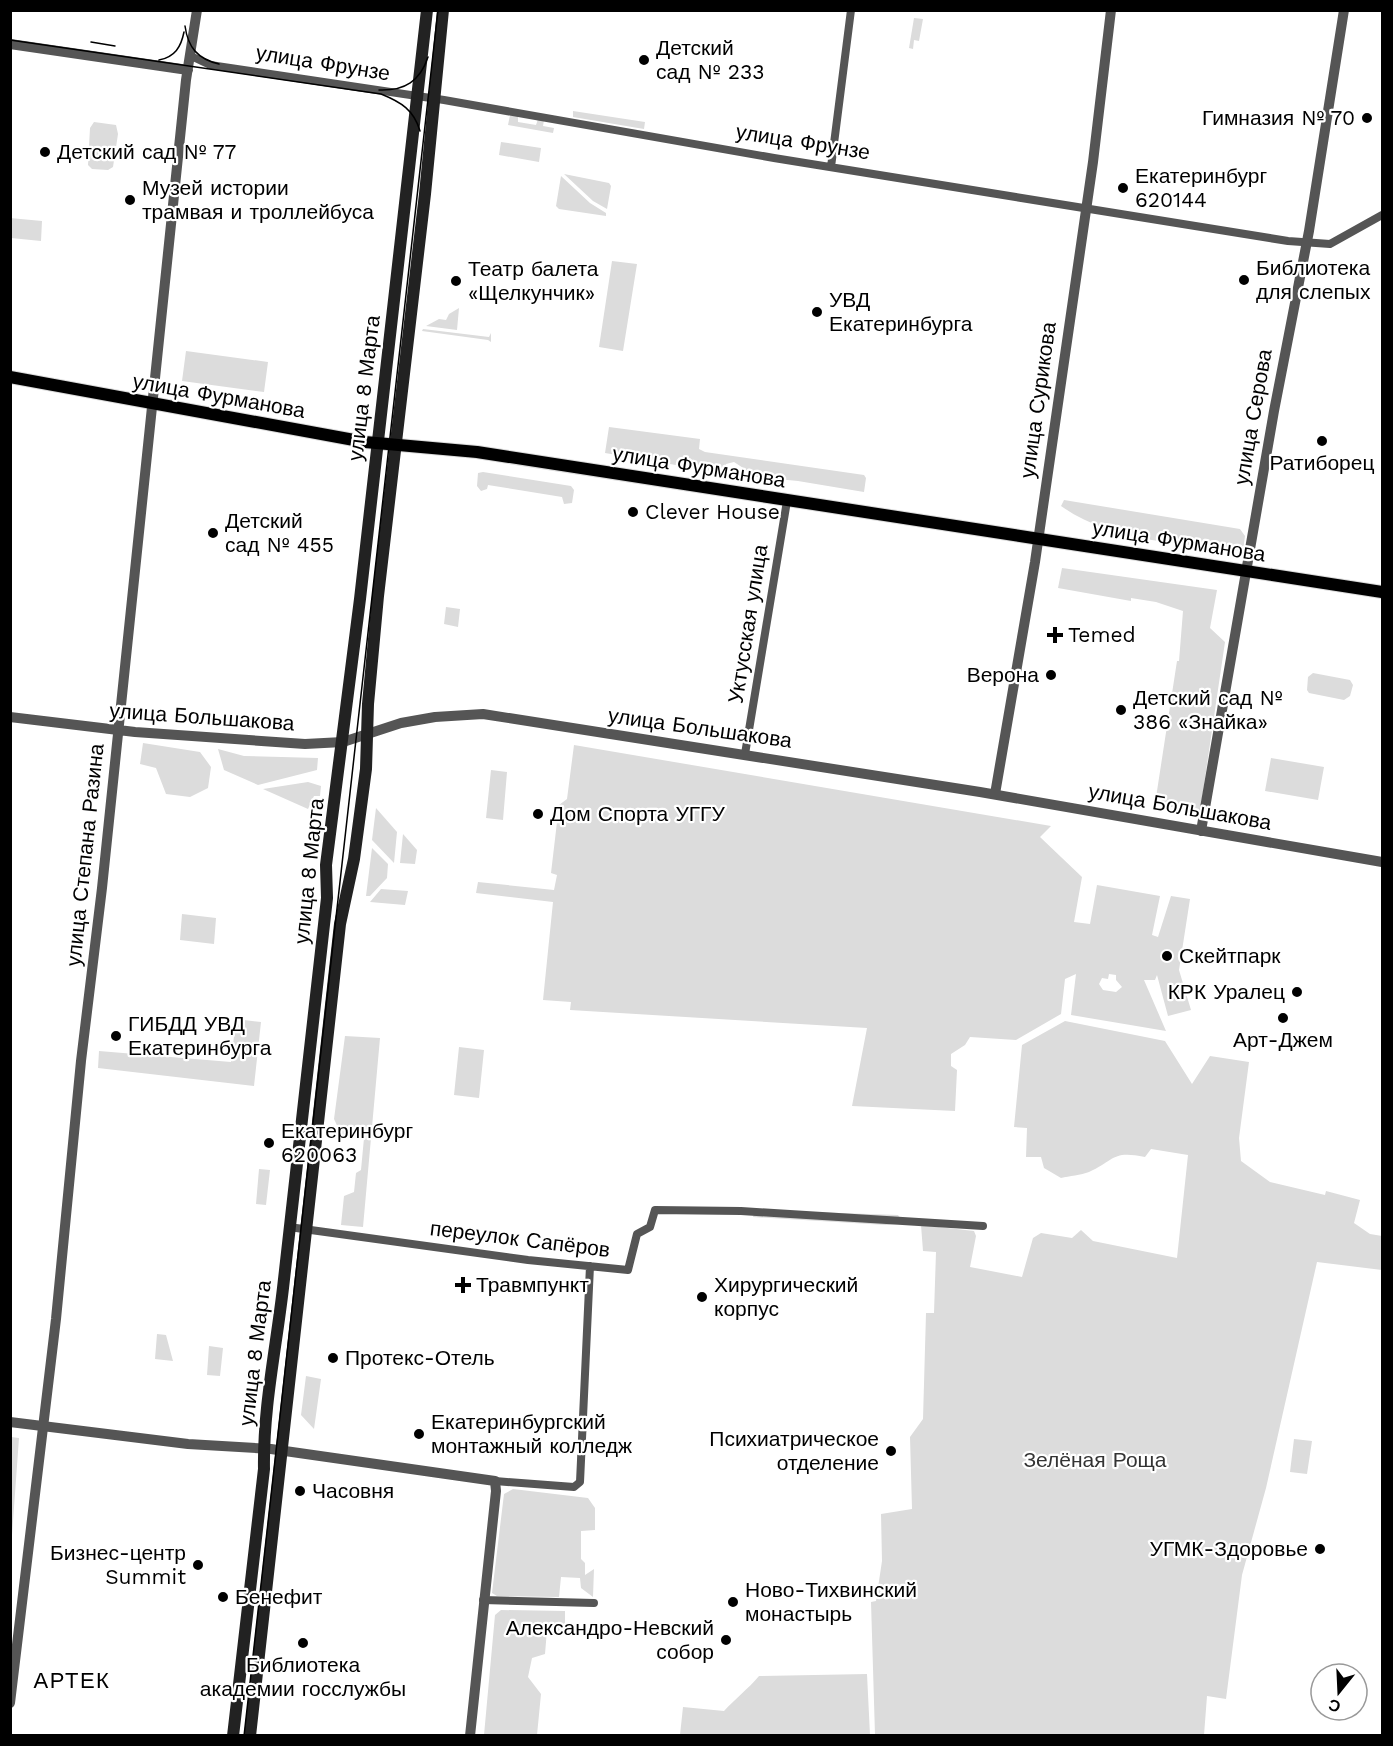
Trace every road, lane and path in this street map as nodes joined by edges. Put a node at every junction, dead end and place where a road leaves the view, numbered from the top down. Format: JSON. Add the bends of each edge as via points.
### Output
{"nodes":[{"id":1,"x":197,"y":10,"type":"edge"},
{"id":2,"x":427,"y":10,"type":"edge"},
{"id":3,"x":443,"y":10,"type":"edge"},
{"id":4,"x":851,"y":10,"type":"edge"},
{"id":5,"x":1111,"y":10,"type":"edge"},
{"id":6,"x":1344,"y":10,"type":"edge"},
{"id":7,"x":10,"y":44,"type":"edge"},
{"id":8,"x":191,"y":56,"type":"junction"},
{"id":9,"x":210,"y":65,"type":"junction"},
{"id":10,"x":188,"y":70,"type":"junction"},
{"id":11,"x":416,"y":96,"type":"junction"},
{"id":12,"x":434,"y":98,"type":"junction"},
{"id":13,"x":831,"y":167,"type":"junction"},
{"id":14,"x":1086,"y":210,"type":"junction"},
{"id":15,"x":1383,"y":215,"type":"edge"},
{"id":16,"x":1306,"y":243,"type":"junction"},
{"id":17,"x":10,"y":377,"type":"edge"},
{"id":18,"x":151,"y":403,"type":"junction"},
{"id":19,"x":377,"y":442,"type":"junction"},
{"id":20,"x":395,"y":443,"type":"junction"},
{"id":21,"x":787,"y":501,"type":"junction"},
{"id":22,"x":1037,"y":539,"type":"junction"},
{"id":23,"x":1246,"y":571,"type":"junction"},
{"id":24,"x":1383,"y":592,"type":"edge"},
{"id":25,"x":10,"y":717,"type":"edge"},
{"id":26,"x":117,"y":730,"type":"junction"},
{"id":27,"x":367,"y":736,"type":"junction"},
{"id":28,"x":343,"y":742,"type":"junction"},
{"id":29,"x":745,"y":753,"type":"junction"},
{"id":30,"x":995,"y":794,"type":"junction"},
{"id":31,"x":1201,"y":831,"type":"junction"},
{"id":32,"x":1383,"y":862,"type":"edge"},
{"id":33,"x":983,"y":1226,"type":"dead end"},
{"id":34,"x":289,"y":1227,"type":"junction"},
{"id":35,"x":306,"y":1229,"type":"junction"},
{"id":36,"x":590,"y":1266,"type":"junction"},
{"id":37,"x":10,"y":1422,"type":"edge"},
{"id":38,"x":44,"y":1427,"type":"junction"},
{"id":39,"x":264,"y":1448,"type":"junction"},
{"id":40,"x":282,"y":1451,"type":"junction"},
{"id":41,"x":495,"y":1481,"type":"junction"},
{"id":42,"x":483,"y":1600,"type":"junction"},
{"id":43,"x":594,"y":1603,"type":"dead end"},
{"id":44,"x":10,"y":1703,"type":"edge"},
{"id":45,"x":233,"y":1736,"type":"edge"},
{"id":46,"x":250,"y":1736,"type":"edge"},
{"id":47,"x":470,"y":1736,"type":"edge"}],
"edges":[{"from":1,"to":8,"type":"street","name":"улица Степана Разина"},
{"from":2,"to":11,"type":"main road","name":"улица 8 Марта"},
{"from":3,"to":12,"type":"main road","name":"улица 8 Марта"},
{"from":4,"to":13,"type":"street"},
{"from":5,"to":14,"type":"street","name":"улица Сурикова"},
{"from":6,"to":16,"type":"street","name":"улица Серова"},
{"from":7,"to":10,"type":"street","name":"улица Фрунзе"},
{"from":8,"to":9,"type":"street","name":"улица Фрунзе"},
{"from":8,"to":10,"type":"street","name":"улица Степана Разина"},
{"from":9,"to":10,"type":"street","name":"улица Фрунзе"},
{"from":9,"to":11,"type":"street","name":"улица Фрунзе"},
{"from":10,"to":18,"type":"street","name":"улица Степана Разина"},
{"from":11,"to":12,"type":"street","name":"улица Фрунзе"},
{"from":11,"to":19,"type":"main road","name":"улица 8 Марта"},
{"from":12,"to":13,"type":"street","name":"улица Фрунзе"},
{"from":12,"to":20,"type":"main road","name":"улица 8 Марта"},
{"from":13,"to":14,"type":"street","name":"улица Фрунзе"},
{"from":14,"to":16,"type":"street","name":"улица Фрунзе"},
{"from":14,"to":22,"type":"street","name":"улица Сурикова"},
{"from":15,"to":16,"type":"street","name":"улица Фрунзе","via":[[1330,244]]},
{"from":16,"to":23,"type":"street","name":"улица Серова"},
{"from":17,"to":18,"type":"main road","name":"улица Фурманова"},
{"from":18,"to":19,"type":"main road","name":"улица Фурманова"},
{"from":18,"to":26,"type":"street","name":"улица Степана Разина"},
{"from":19,"to":20,"type":"main road","name":"улица Фурманова"},
{"from":19,"to":28,"type":"main road","name":"улица 8 Марта"},
{"from":20,"to":21,"type":"main road","name":"улица Фурманова"},
{"from":20,"to":27,"type":"main road","name":"улица 8 Марта"},
{"from":21,"to":22,"type":"main road","name":"улица Фурманова"},
{"from":21,"to":29,"type":"street","name":"Уктусская улица"},
{"from":22,"to":23,"type":"main road","name":"улица Фурманова"},
{"from":22,"to":30,"type":"street","name":"улица Сурикова"},
{"from":23,"to":24,"type":"main road","name":"улица Фурманова"},
{"from":23,"to":31,"type":"street","name":"улица Серова"},
{"from":25,"to":26,"type":"street","name":"улица Большакова"},
{"from":26,"to":28,"type":"street","name":"улица Большакова","via":[[271,743]]},
{"from":26,"to":38,"type":"street","name":"улица Степана Разина"},
{"from":27,"to":28,"type":"street","name":"улица Большакова"},
{"from":27,"to":29,"type":"street","name":"улица Большакова","via":[[401,723],[483,714]]},
{"from":27,"to":35,"type":"main road","name":"улица 8 Марта","via":[[354,859],[340,924]]},
{"from":28,"to":34,"type":"main road","name":"улица 8 Марта","via":[[326,865],[327,898]]},
{"from":29,"to":30,"type":"street","name":"улица Большакова"},
{"from":30,"to":31,"type":"street","name":"улица Большакова"},
{"from":31,"to":32,"type":"street","name":"улица Большакова"},
{"from":33,"to":36,"type":"street","name":"переулок Сапёров","via":[[655,1210],[650,1227],[637,1234],[627,1270]]},
{"from":34,"to":35,"type":"street","name":"переулок Сапёров"},
{"from":34,"to":39,"type":"main road","name":"улица 8 Марта"},
{"from":35,"to":36,"type":"street","name":"переулок Сапёров"},
{"from":35,"to":40,"type":"main road","name":"улица 8 Марта"},
{"from":36,"to":41,"type":"street","via":[[580,1479],[574,1487]]},
{"from":37,"to":38,"type":"street"},
{"from":38,"to":39,"type":"street","via":[[188,1444]]},
{"from":38,"to":44,"type":"street","name":"улица Степана Разина"},
{"from":39,"to":40,"type":"street"},
{"from":39,"to":45,"type":"main road","name":"улица 8 Марта"},
{"from":40,"to":41,"type":"street"},
{"from":40,"to":46,"type":"main road","name":"улица 8 Марта"},
{"from":41,"to":42,"type":"street"},
{"from":42,"to":43,"type":"street"},
{"from":42,"to":47,"type":"street"}]}
